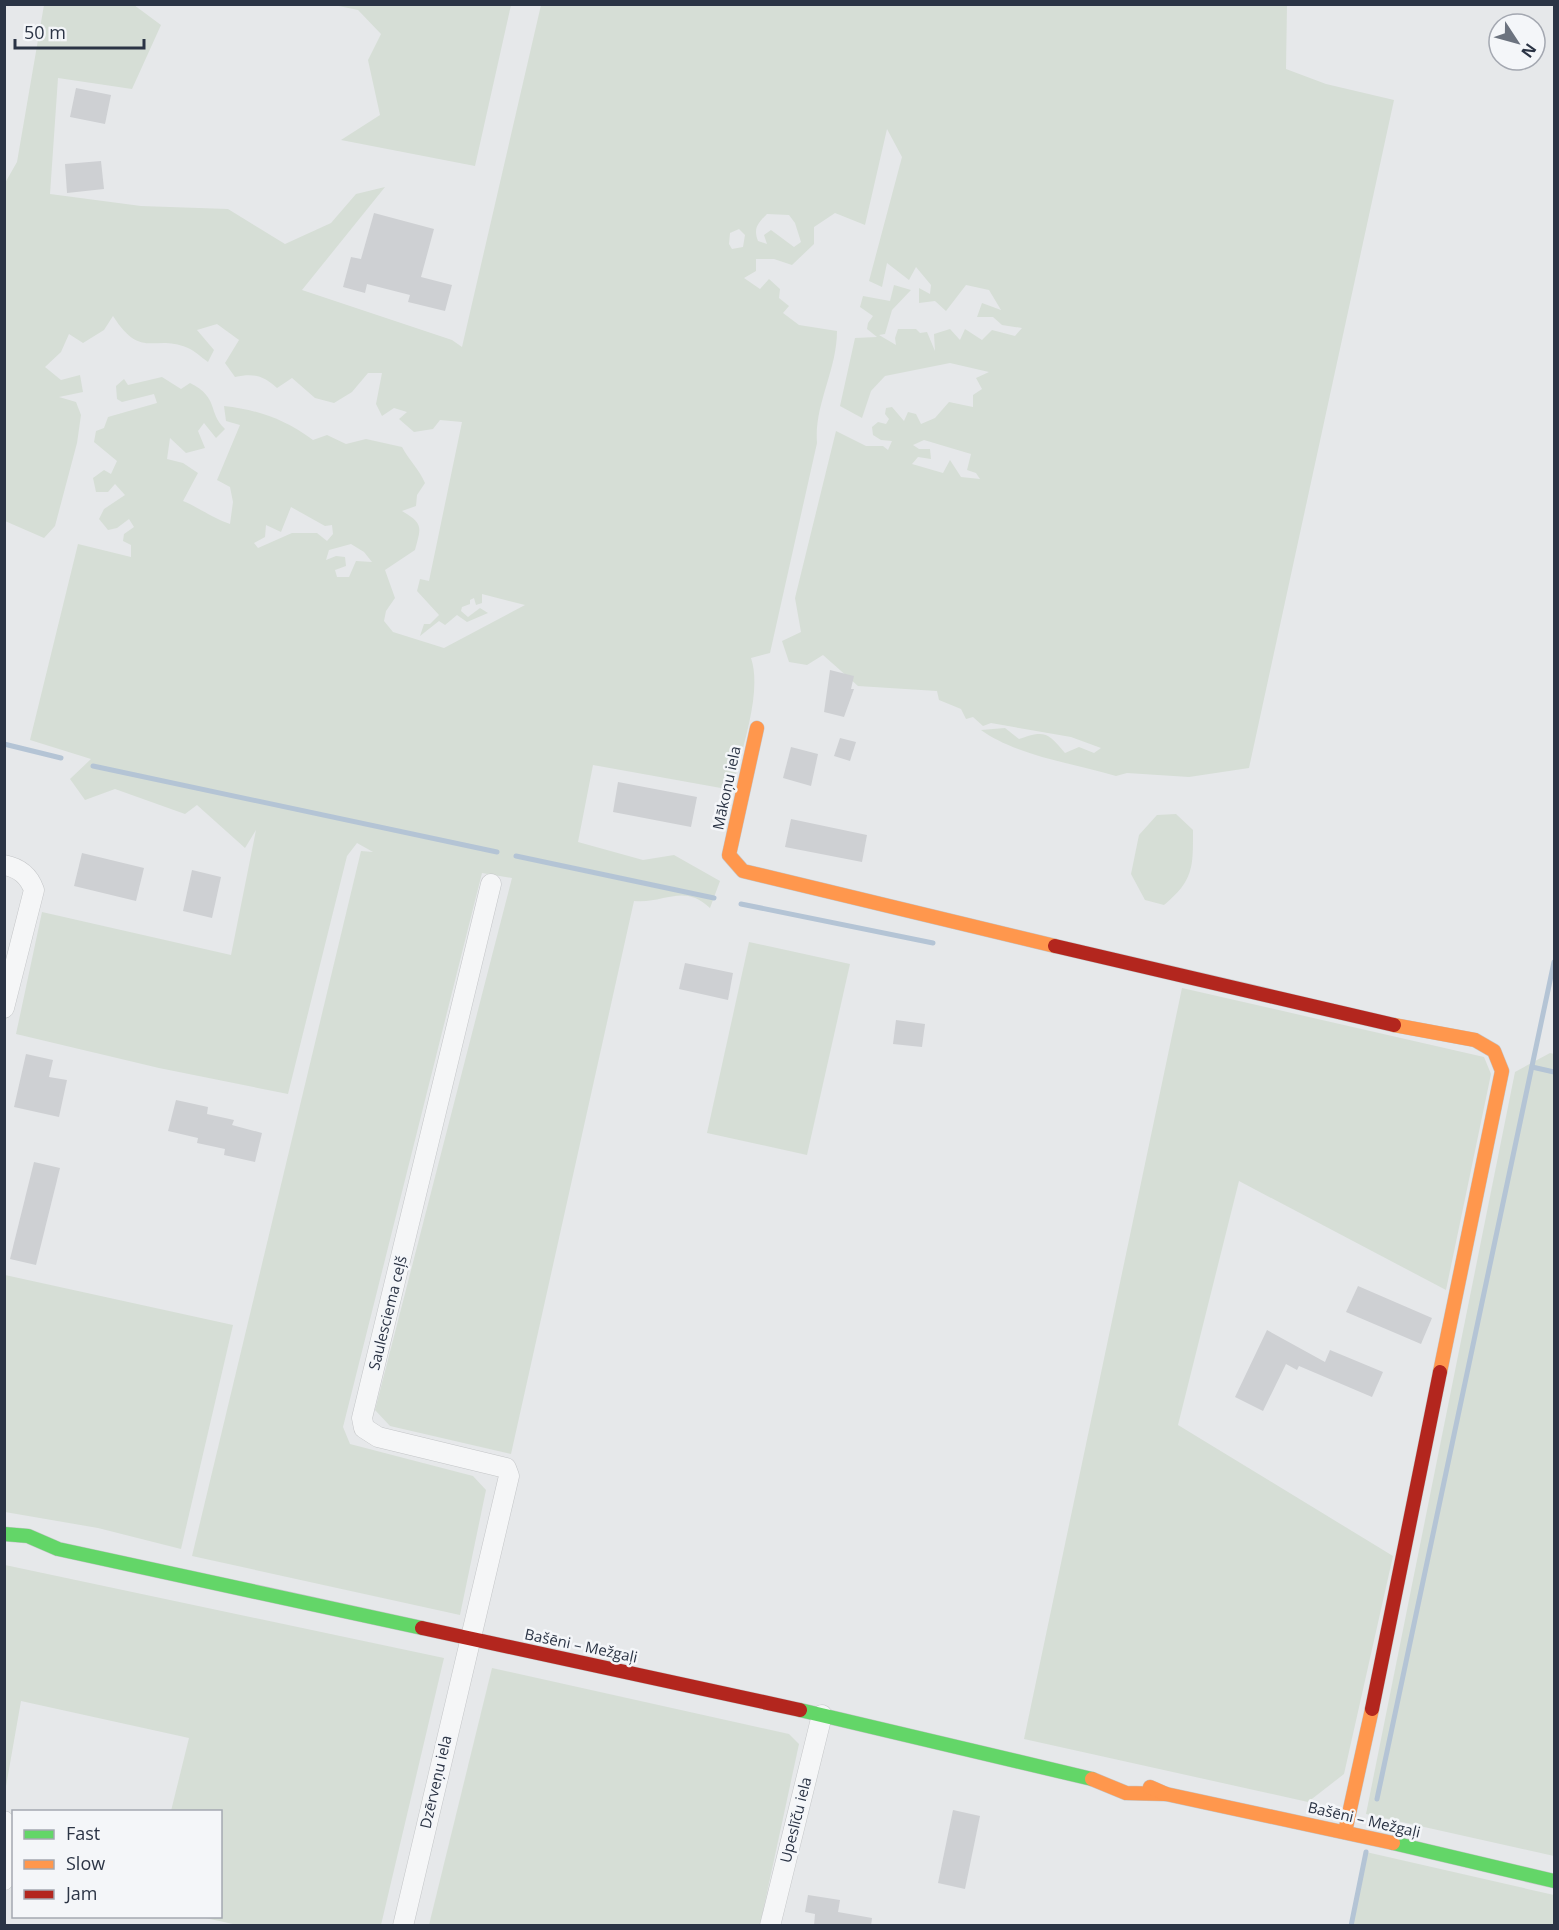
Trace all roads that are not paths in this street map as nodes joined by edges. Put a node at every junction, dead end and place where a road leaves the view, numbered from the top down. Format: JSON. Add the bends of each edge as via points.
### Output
{"nodes":[{"id":1,"x":757,"y":728,"type":"dead end"},
{"id":2,"x":4,"y":865,"type":"edge"},
{"id":3,"x":491,"y":884,"type":"dead end"},
{"id":4,"x":4,"y":1008,"type":"edge"},
{"id":5,"x":4,"y":1534,"type":"edge"},
{"id":6,"x":4,"y":1543,"type":"edge"},
{"id":7,"x":58,"y":1550,"type":"junction"},
{"id":8,"x":469,"y":1639,"type":"junction"},
{"id":9,"x":822,"y":1715,"type":"junction"},
{"id":10,"x":1345,"y":1832,"type":"junction"},
{"id":11,"x":12,"y":1850,"type":"edge"},
{"id":12,"x":4,"y":1880,"type":"edge"},
{"id":13,"x":1554,"y":1881,"type":"edge"},
{"id":14,"x":403,"y":1926,"type":"edge"},
{"id":15,"x":770,"y":1926,"type":"edge"}],
"edges":[{"from":1,"to":10,"type":"street","name":"Mākoņu iela","via":[[729,855],[743,871],[1246,991],[1475,1040],[1494,1051],[1502,1071]]},
{"from":2,"to":4,"type":"street","via":[[15,867],[30,878],[34,890]]},
{"from":3,"to":8,"type":"street","name":"Saulesciema ceļš","via":[[362,1418],[364,1428],[378,1437],[506,1468],[508,1476]]},
{"from":5,"to":7,"type":"street","name":"Bašēni – Mežgaļi","via":[[28,1536]]},
{"from":6,"to":7,"type":"street","name":"Bašēni – Mežgaļi","via":[[26,1550]]},
{"from":7,"to":8,"type":"street","name":"Bašēni – Mežgaļi"},
{"from":8,"to":9,"type":"street","name":"Bašēni – Mežgaļi"},
{"from":8,"to":14,"type":"street","name":"Dzērveņu iela"},
{"from":9,"to":10,"type":"street","name":"Bašēni – Mežgaļi","via":[[1095,1780],[1126,1792],[1166,1794]]},
{"from":9,"to":15,"type":"street","name":"Upeslīču iela"},
{"from":10,"to":13,"type":"street","name":"Bašēni – Mežgaļi"},
{"from":11,"to":12,"type":"street"}]}
